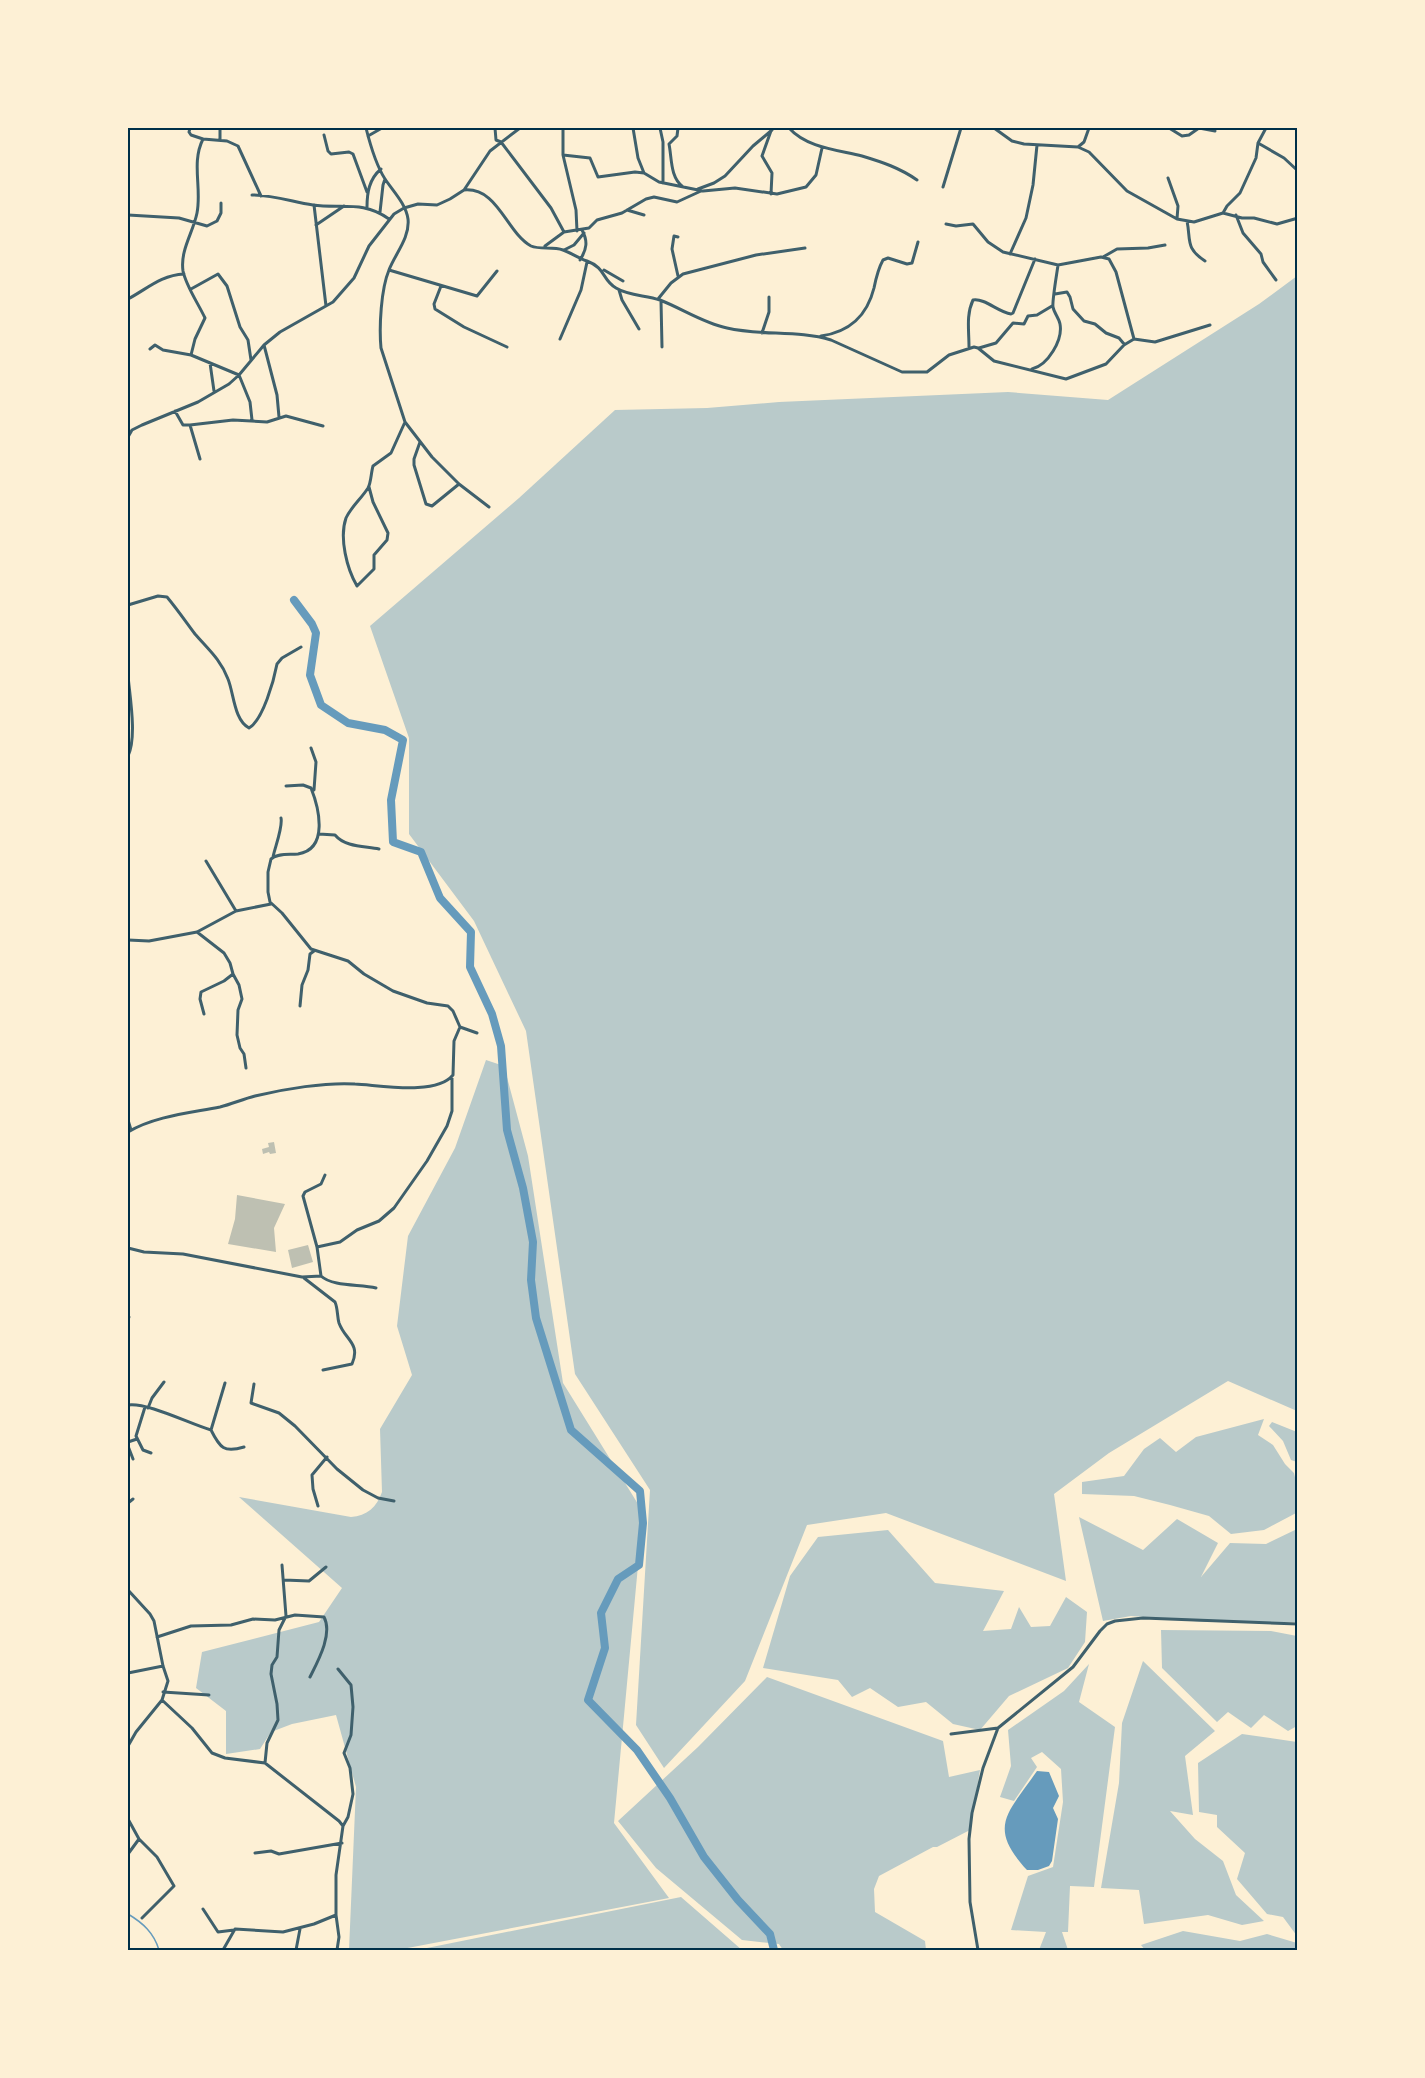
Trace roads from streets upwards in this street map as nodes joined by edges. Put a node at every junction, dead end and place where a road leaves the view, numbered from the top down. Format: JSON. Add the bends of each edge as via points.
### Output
{"nodes":[{"id":1,"x":190,"y":128,"type":"edge"},
{"id":2,"x":220,"y":128,"type":"edge"},
{"id":3,"x":366,"y":128,"type":"edge"},
{"id":4,"x":382,"y":128,"type":"edge"},
{"id":5,"x":495,"y":128,"type":"edge"},
{"id":6,"x":520,"y":128,"type":"edge"},
{"id":7,"x":563,"y":128,"type":"edge"},
{"id":8,"x":633,"y":128,"type":"edge"},
{"id":9,"x":660,"y":128,"type":"edge"},
{"id":10,"x":678,"y":128,"type":"edge"},
{"id":11,"x":789,"y":128,"type":"edge"},
{"id":12,"x":961,"y":128,"type":"edge"},
{"id":13,"x":994,"y":128,"type":"edge"},
{"id":14,"x":1089,"y":128,"type":"edge"},
{"id":15,"x":1169,"y":128,"type":"edge"},
{"id":16,"x":1199,"y":128,"type":"edge"},
{"id":17,"x":1266,"y":128,"type":"edge"},
{"id":18,"x":772,"y":129,"type":"edge"},
{"id":19,"x":1215,"y":130,"type":"dead end"},
{"id":20,"x":324,"y":135,"type":"dead end"},
{"id":21,"x":368,"y":136,"type":"junction"},
{"id":22,"x":203,"y":139,"type":"junction"},
{"id":23,"x":220,"y":140,"type":"junction"},
{"id":24,"x":501,"y":142,"type":"junction"},
{"id":25,"x":1258,"y":143,"type":"junction"},
{"id":26,"x":1037,"y":145,"type":"junction"},
{"id":27,"x":1078,"y":147,"type":"junction"},
{"id":28,"x":822,"y":148,"type":"junction"},
{"id":29,"x":563,"y":155,"type":"junction"},
{"id":30,"x":381,"y":169,"type":"junction"},
{"id":31,"x":1298,"y":171,"type":"edge"},
{"id":32,"x":644,"y":173,"type":"junction"},
{"id":33,"x":1168,"y":178,"type":"dead end"},
{"id":34,"x":385,"y":179,"type":"junction"},
{"id":35,"x":917,"y":180,"type":"dead end"},
{"id":36,"x":663,"y":183,"type":"junction"},
{"id":37,"x":943,"y":187,"type":"dead end"},
{"id":38,"x":684,"y":188,"type":"junction"},
{"id":39,"x":698,"y":189,"type":"junction"},
{"id":40,"x":464,"y":190,"type":"junction"},
{"id":41,"x":703,"y":191,"type":"junction"},
{"id":42,"x":367,"y":192,"type":"junction"},
{"id":43,"x":771,"y":194,"type":"junction"},
{"id":44,"x":252,"y":195,"type":"dead end"},
{"id":45,"x":261,"y":196,"type":"junction"},
{"id":46,"x":221,"y":203,"type":"dead end"},
{"id":47,"x":314,"y":205,"type":"junction"},
{"id":48,"x":346,"y":205,"type":"junction"},
{"id":49,"x":367,"y":207,"type":"junction"},
{"id":50,"x":404,"y":207,"type":"junction"},
{"id":51,"x":627,"y":210,"type":"junction"},
{"id":52,"x":380,"y":212,"type":"junction"},
{"id":53,"x":1223,"y":213,"type":"junction"},
{"id":54,"x":128,"y":215,"type":"edge"},
{"id":55,"x":644,"y":215,"type":"dead end"},
{"id":56,"x":1236,"y":215,"type":"junction"},
{"id":57,"x":1298,"y":218,"type":"edge"},
{"id":58,"x":389,"y":219,"type":"junction"},
{"id":59,"x":1177,"y":219,"type":"junction"},
{"id":60,"x":1187,"y":221,"type":"junction"},
{"id":61,"x":195,"y":222,"type":"junction"},
{"id":62,"x":946,"y":224,"type":"dead end"},
{"id":63,"x":316,"y":225,"type":"junction"},
{"id":64,"x":577,"y":231,"type":"junction"},
{"id":65,"x":583,"y":231,"type":"junction"},
{"id":66,"x":564,"y":232,"type":"junction"},
{"id":67,"x":678,"y":237,"type":"dead end"},
{"id":68,"x":918,"y":242,"type":"dead end"},
{"id":69,"x":1165,"y":245,"type":"dead end"},
{"id":70,"x":543,"y":247,"type":"junction"},
{"id":71,"x":805,"y":249,"type":"dead end"},
{"id":72,"x":564,"y":250,"type":"junction"},
{"id":73,"x":1010,"y":254,"type":"junction"},
{"id":74,"x":1103,"y":257,"type":"junction"},
{"id":75,"x":1035,"y":259,"type":"junction"},
{"id":76,"x":580,"y":260,"type":"junction"},
{"id":77,"x":587,"y":261,"type":"junction"},
{"id":78,"x":1205,"y":261,"type":"dead end"},
{"id":79,"x":1059,"y":265,"type":"junction"},
{"id":80,"x":600,"y":267,"type":"junction"},
{"id":81,"x":389,"y":270,"type":"junction"},
{"id":82,"x":497,"y":271,"type":"dead end"},
{"id":83,"x":184,"y":274,"type":"junction"},
{"id":84,"x":678,"y":276,"type":"junction"},
{"id":85,"x":1276,"y":280,"type":"dead end"},
{"id":86,"x":623,"y":281,"type":"dead end"},
{"id":87,"x":441,"y":286,"type":"junction"},
{"id":88,"x":191,"y":289,"type":"junction"},
{"id":89,"x":619,"y":290,"type":"junction"},
{"id":90,"x":1055,"y":294,"type":"junction"},
{"id":91,"x":769,"y":297,"type":"dead end"},
{"id":92,"x":128,"y":298,"type":"edge"},
{"id":93,"x":659,"y":300,"type":"junction"},
{"id":94,"x":326,"y":306,"type":"junction"},
{"id":95,"x":1053,"y":306,"type":"junction"},
{"id":96,"x":1210,"y":325,"type":"dead end"},
{"id":97,"x":639,"y":329,"type":"dead end"},
{"id":98,"x":762,"y":333,"type":"junction"},
{"id":99,"x":819,"y":336,"type":"junction"},
{"id":100,"x":560,"y":339,"type":"dead end"},
{"id":101,"x":1134,"y":339,"type":"junction"},
{"id":102,"x":264,"y":345,"type":"junction"},
{"id":103,"x":1124,"y":345,"type":"junction"},
{"id":104,"x":507,"y":347,"type":"dead end"},
{"id":105,"x":662,"y":347,"type":"dead end"},
{"id":106,"x":969,"y":348,"type":"junction"},
{"id":107,"x":978,"y":348,"type":"junction"},
{"id":108,"x":150,"y":349,"type":"dead end"},
{"id":109,"x":191,"y":355,"type":"junction"},
{"id":110,"x":251,"y":361,"type":"junction"},
{"id":111,"x":210,"y":363,"type":"junction"},
{"id":112,"x":1031,"y":369,"type":"junction"},
{"id":113,"x":239,"y":375,"type":"junction"},
{"id":114,"x":214,"y":392,"type":"junction"},
{"id":115,"x":175,"y":411,"type":"junction"},
{"id":116,"x":279,"y":417,"type":"junction"},
{"id":117,"x":252,"y":420,"type":"junction"},
{"id":118,"x":405,"y":422,"type":"junction"},
{"id":119,"x":190,"y":426,"type":"junction"},
{"id":120,"x":323,"y":426,"type":"dead end"},
{"id":121,"x":128,"y":437,"type":"edge"},
{"id":122,"x":420,"y":442,"type":"junction"},
{"id":123,"x":200,"y":459,"type":"dead end"},
{"id":124,"x":459,"y":484,"type":"junction"},
{"id":125,"x":369,"y":487,"type":"junction"},
{"id":126,"x":489,"y":507,"type":"dead end"},
{"id":127,"x":128,"y":606,"type":"edge"},
{"id":128,"x":301,"y":647,"type":"dead end"},
{"id":129,"x":128,"y":676,"type":"edge"},
{"id":130,"x":311,"y":748,"type":"dead end"},
{"id":131,"x":128,"y":756,"type":"edge"},
{"id":132,"x":285,"y":786,"type":"dead end"},
{"id":133,"x":314,"y":795,"type":"junction"},
{"id":134,"x":281,"y":818,"type":"dead end"},
{"id":135,"x":319,"y":834,"type":"junction"},
{"id":136,"x":379,"y":849,"type":"dead end"},
{"id":137,"x":273,"y":857,"type":"junction"},
{"id":138,"x":206,"y":861,"type":"dead end"},
{"id":139,"x":272,"y":904,"type":"junction"},
{"id":140,"x":236,"y":911,"type":"junction"},
{"id":141,"x":197,"y":932,"type":"junction"},
{"id":142,"x":128,"y":940,"type":"edge"},
{"id":143,"x":314,"y":951,"type":"junction"},
{"id":144,"x":233,"y":974,"type":"junction"},
{"id":145,"x":300,"y":1006,"type":"dead end"},
{"id":146,"x":204,"y":1014,"type":"dead end"},
{"id":147,"x":460,"y":1027,"type":"junction"},
{"id":148,"x":477,"y":1033,"type":"dead end"},
{"id":149,"x":246,"y":1068,"type":"dead end"},
{"id":150,"x":452,"y":1078,"type":"junction"},
{"id":151,"x":128,"y":1120,"type":"edge"},
{"id":152,"x":129,"y":1131,"type":"edge"},
{"id":153,"x":326,"y":1175,"type":"dead end"},
{"id":154,"x":317,"y":1247,"type":"junction"},
{"id":155,"x":128,"y":1248,"type":"edge"},
{"id":156,"x":321,"y":1276,"type":"junction"},
{"id":157,"x":302,"y":1277,"type":"junction"},
{"id":158,"x":376,"y":1288,"type":"dead end"},
{"id":159,"x":323,"y":1370,"type":"dead end"},
{"id":160,"x":164,"y":1382,"type":"dead end"},
{"id":161,"x":225,"y":1383,"type":"dead end"},
{"id":162,"x":254,"y":1384,"type":"dead end"},
{"id":163,"x":128,"y":1405,"type":"edge"},
{"id":164,"x":147,"y":1408,"type":"junction"},
{"id":165,"x":211,"y":1430,"type":"junction"},
{"id":166,"x":137,"y":1439,"type":"junction"},
{"id":167,"x":128,"y":1444,"type":"edge"},
{"id":168,"x":244,"y":1447,"type":"dead end"},
{"id":169,"x":151,"y":1453,"type":"dead end"},
{"id":170,"x":327,"y":1457,"type":"junction"},
{"id":171,"x":133,"y":1459,"type":"dead end"},
{"id":172,"x":133,"y":1499,"type":"dead end"},
{"id":173,"x":394,"y":1501,"type":"dead end"},
{"id":174,"x":128,"y":1503,"type":"edge"},
{"id":175,"x":318,"y":1506,"type":"dead end"},
{"id":176,"x":282,"y":1564,"type":"dead end"},
{"id":177,"x":326,"y":1567,"type":"dead end"},
{"id":178,"x":284,"y":1580,"type":"junction"},
{"id":179,"x":128,"y":1590,"type":"edge"},
{"id":180,"x":286,"y":1616,"type":"junction"},
{"id":181,"x":1298,"y":1624,"type":"edge"},
{"id":182,"x":157,"y":1637,"type":"junction"},
{"id":183,"x":163,"y":1666,"type":"junction"},
{"id":184,"x":338,"y":1669,"type":"dead end"},
{"id":185,"x":128,"y":1673,"type":"edge"},
{"id":186,"x":310,"y":1677,"type":"dead end"},
{"id":187,"x":163,"y":1692,"type":"junction"},
{"id":188,"x":208,"y":1695,"type":"dead end"},
{"id":189,"x":162,"y":1700,"type":"junction"},
{"id":190,"x":998,"y":1728,"type":"junction"},
{"id":191,"x":951,"y":1734,"type":"dead end"},
{"id":192,"x":128,"y":1746,"type":"edge"},
{"id":193,"x":265,"y":1763,"type":"junction"},
{"id":194,"x":128,"y":1819,"type":"edge"},
{"id":195,"x":343,"y":1826,"type":"junction"},
{"id":196,"x":139,"y":1839,"type":"junction"},
{"id":197,"x":342,"y":1843,"type":"junction"},
{"id":198,"x":255,"y":1853,"type":"dead end"},
{"id":199,"x":128,"y":1854,"type":"edge"},
{"id":200,"x":203,"y":1909,"type":"dead end"},
{"id":201,"x":336,"y":1915,"type":"junction"},
{"id":202,"x":142,"y":1918,"type":"dead end"},
{"id":203,"x":235,"y":1929,"type":"junction"},
{"id":204,"x":300,"y":1929,"type":"junction"},
{"id":205,"x":223,"y":1950,"type":"edge"},
{"id":206,"x":296,"y":1950,"type":"edge"},
{"id":207,"x":337,"y":1950,"type":"edge"},
{"id":208,"x":978,"y":1950,"type":"edge"}],
"edges":[{"from":1,"to":22,"type":"street","via":[[191,135]]},
{"from":2,"to":23,"type":"street"},
{"from":3,"to":21,"type":"street"},
{"from":4,"to":21,"type":"street"},
{"from":5,"to":24,"type":"street","via":[[495,139]]},
{"from":6,"to":24,"type":"street"},
{"from":7,"to":29,"type":"street"},
{"from":8,"to":32,"type":"street"},
{"from":9,"to":36,"type":"street"},
{"from":10,"to":38,"type":"street","via":[[677,136],[669,144],[670,155],[678,183]]},
{"from":11,"to":28,"type":"street"},
{"from":12,"to":37,"type":"street"},
{"from":13,"to":26,"type":"street","via":[[1012,141]]},
{"from":14,"to":27,"type":"street"},
{"from":15,"to":16,"type":"street","via":[[1182,136]]},
{"from":16,"to":19,"type":"street"},
{"from":17,"to":25,"type":"street"},
{"from":18,"to":39,"type":"street","via":[[725,176]]},
{"from":18,"to":43,"type":"street","via":[[762,151],[772,173]]},
{"from":20,"to":42,"type":"street","via":[[331,154],[353,154]]},
{"from":21,"to":30,"type":"street"},
{"from":22,"to":23,"type":"street"},
{"from":22,"to":61,"type":"street","via":[[198,154]]},
{"from":23,"to":45,"type":"street","via":[[238,146]]},
{"from":24,"to":40,"type":"street","via":[[490,151]]},
{"from":24,"to":66,"type":"street","via":[[551,208]]},
{"from":25,"to":31,"type":"street"},
{"from":25,"to":53,"type":"street","via":[[1258,154],[1240,194]]},
{"from":26,"to":27,"type":"street"},
{"from":26,"to":73,"type":"street","via":[[1026,218]]},
{"from":27,"to":59,"type":"street","via":[[1094,156],[1127,191]]},
{"from":28,"to":35,"type":"street","via":[[880,162]]},
{"from":28,"to":43,"type":"street","via":[[820,166],[812,182],[806,187]]},
{"from":29,"to":32,"type":"street","via":[[590,158],[601,178]]},
{"from":29,"to":64,"type":"street"},
{"from":30,"to":34,"type":"street"},
{"from":30,"to":42,"type":"street"},
{"from":32,"to":36,"type":"street"},
{"from":33,"to":59,"type":"street","via":[[1178,206]]},
{"from":34,"to":50,"type":"street"},
{"from":34,"to":52,"type":"street"},
{"from":36,"to":38,"type":"street"},
{"from":38,"to":39,"type":"street"},
{"from":39,"to":41,"type":"street"},
{"from":40,"to":50,"type":"street","via":[[436,205]]},
{"from":40,"to":70,"type":"street","via":[[482,193],[526,242]]},
{"from":41,"to":43,"type":"street","via":[[735,188]]},
{"from":41,"to":51,"type":"street","via":[[677,202],[650,198]]},
{"from":42,"to":49,"type":"street"},
{"from":44,"to":45,"type":"street"},
{"from":45,"to":47,"type":"street"},
{"from":46,"to":61,"type":"street","via":[[213,224]]},
{"from":47,"to":48,"type":"street"},
{"from":47,"to":63,"type":"street"},
{"from":48,"to":49,"type":"street"},
{"from":48,"to":63,"type":"street"},
{"from":49,"to":52,"type":"street"},
{"from":50,"to":58,"type":"street"},
{"from":50,"to":81,"type":"street","via":[[407,233]]},
{"from":51,"to":55,"type":"street"},
{"from":51,"to":65,"type":"street","via":[[597,220]]},
{"from":52,"to":58,"type":"street"},
{"from":53,"to":56,"type":"street"},
{"from":53,"to":60,"type":"street"},
{"from":54,"to":61,"type":"street"},
{"from":56,"to":57,"type":"street","via":[[1277,224]]},
{"from":56,"to":85,"type":"street"},
{"from":58,"to":94,"type":"street","via":[[369,246],[354,278]]},
{"from":59,"to":60,"type":"street"},
{"from":60,"to":78,"type":"street","via":[[1188,243]]},
{"from":61,"to":83,"type":"street","via":[[182,254]]},
{"from":62,"to":73,"type":"street","via":[[973,224],[988,242]]},
{"from":63,"to":94,"type":"street"},
{"from":64,"to":65,"type":"street"},
{"from":64,"to":66,"type":"street"},
{"from":65,"to":72,"type":"street","via":[[574,245]]},
{"from":65,"to":76,"type":"street","via":[[586,247]]},
{"from":66,"to":70,"type":"street"},
{"from":67,"to":84,"type":"street","via":[[674,236],[672,249]]},
{"from":68,"to":99,"type":"street","via":[[912,263],[883,260],[869,302],[846,330]]},
{"from":69,"to":74,"type":"street","via":[[1117,249]]},
{"from":70,"to":72,"type":"street"},
{"from":71,"to":84,"type":"street","via":[[756,255]]},
{"from":72,"to":76,"type":"street"},
{"from":73,"to":75,"type":"street"},
{"from":74,"to":79,"type":"street"},
{"from":74,"to":101,"type":"street","via":[[1109,259],[1116,272]]},
{"from":75,"to":79,"type":"street"},
{"from":75,"to":106,"type":"street","via":[[1013,313],[973,300],[967,323]]},
{"from":76,"to":77,"type":"street"},
{"from":77,"to":80,"type":"street"},
{"from":77,"to":100,"type":"street","via":[[581,290]]},
{"from":79,"to":90,"type":"street"},
{"from":80,"to":86,"type":"street"},
{"from":80,"to":89,"type":"street"},
{"from":81,"to":87,"type":"street"},
{"from":81,"to":118,"type":"street","via":[[381,348]]},
{"from":82,"to":87,"type":"street","via":[[477,296]]},
{"from":83,"to":88,"type":"street"},
{"from":83,"to":92,"type":"street","via":[[162,278]]},
{"from":84,"to":93,"type":"street"},
{"from":87,"to":104,"type":"street","via":[[435,309]]},
{"from":88,"to":109,"type":"street","via":[[205,318]]},
{"from":88,"to":110,"type":"street","via":[[213,275],[221,277],[248,340]]},
{"from":89,"to":93,"type":"street"},
{"from":89,"to":97,"type":"street"},
{"from":90,"to":95,"type":"street"},
{"from":90,"to":103,"type":"street","via":[[1069,294],[1073,309],[1084,321],[1119,338]]},
{"from":91,"to":98,"type":"street"},
{"from":93,"to":98,"type":"street","via":[[723,327]]},
{"from":93,"to":105,"type":"street"},
{"from":94,"to":102,"type":"street","via":[[294,322]]},
{"from":95,"to":107,"type":"street","via":[[1028,316],[1023,324],[1014,323],[996,343]]},
{"from":95,"to":112,"type":"street","via":[[1059,334],[1049,359]]},
{"from":96,"to":101,"type":"street","via":[[1155,342]]},
{"from":98,"to":99,"type":"street"},
{"from":99,"to":106,"type":"street","via":[[902,372],[927,372],[949,355]]},
{"from":101,"to":103,"type":"street"},
{"from":102,"to":110,"type":"street"},
{"from":102,"to":116,"type":"street"},
{"from":103,"to":112,"type":"street","via":[[1106,364],[1066,379]]},
{"from":106,"to":107,"type":"street"},
{"from":107,"to":112,"type":"street","via":[[994,361]]},
{"from":108,"to":109,"type":"street","via":[[155,345]]},
{"from":109,"to":111,"type":"street"},
{"from":110,"to":113,"type":"street"},
{"from":111,"to":113,"type":"street"},
{"from":111,"to":114,"type":"street"},
{"from":113,"to":114,"type":"street"},
{"from":113,"to":117,"type":"street","via":[[250,402]]},
{"from":114,"to":115,"type":"street"},
{"from":115,"to":119,"type":"street","via":[[183,425]]},
{"from":115,"to":121,"type":"street","via":[[132,430]]},
{"from":116,"to":117,"type":"street","via":[[267,422]]},
{"from":116,"to":120,"type":"street"},
{"from":117,"to":119,"type":"street"},
{"from":118,"to":122,"type":"street"},
{"from":118,"to":125,"type":"street","via":[[391,453],[373,466]]},
{"from":119,"to":123,"type":"street"},
{"from":122,"to":124,"type":"street"},
{"from":122,"to":124,"type":"street","via":[[414,465],[426,504],[432,506]]},
{"from":124,"to":126,"type":"street"},
{"from":125,"to":125,"type":"street","via":[[353,506],[344,531],[347,566],[357,586],[374,569],[374,555],[388,533]]},
{"from":127,"to":128,"type":"street","via":[[167,597],[220,661],[241,719],[249,729],[260,717],[278,664]]},
{"from":129,"to":131,"type":"street"},
{"from":130,"to":133,"type":"street","via":[[316,766]]},
{"from":132,"to":133,"type":"street","via":[[306,785]]},
{"from":133,"to":135,"type":"street"},
{"from":134,"to":137,"type":"street"},
{"from":135,"to":136,"type":"street","via":[[335,835],[346,844]]},
{"from":135,"to":137,"type":"street","via":[[308,851]]},
{"from":137,"to":139,"type":"street","via":[[268,872]]},
{"from":138,"to":140,"type":"street"},
{"from":139,"to":140,"type":"street"},
{"from":139,"to":143,"type":"street"},
{"from":140,"to":141,"type":"street"},
{"from":141,"to":142,"type":"street","via":[[149,941]]},
{"from":141,"to":144,"type":"street","via":[[224,953]]},
{"from":143,"to":145,"type":"street","via":[[302,985]]},
{"from":143,"to":147,"type":"street","via":[[348,961],[393,991],[448,1006]]},
{"from":144,"to":146,"type":"street","via":[[200,993]]},
{"from":144,"to":149,"type":"street","via":[[242,996],[237,1035]]},
{"from":147,"to":148,"type":"street"},
{"from":147,"to":150,"type":"street","via":[[454,1041]]},
{"from":150,"to":152,"type":"street","via":[[417,1087],[338,1083],[311,1086],[158,1120]]},
{"from":150,"to":154,"type":"street","via":[[452,1112],[447,1126],[394,1208],[379,1221],[340,1242]]},
{"from":151,"to":152,"type":"street"},
{"from":153,"to":154,"type":"street","via":[[321,1184],[303,1194]]},
{"from":154,"to":156,"type":"street"},
{"from":155,"to":157,"type":"street","via":[[183,1254]]},
{"from":156,"to":157,"type":"street"},
{"from":156,"to":158,"type":"street","via":[[333,1283]]},
{"from":157,"to":159,"type":"street","via":[[335,1302],[339,1323],[354,1346],[352,1364]]},
{"from":160,"to":164,"type":"street"},
{"from":161,"to":165,"type":"street"},
{"from":162,"to":170,"type":"street","via":[[251,1403],[279,1413]]},
{"from":163,"to":164,"type":"street"},
{"from":164,"to":165,"type":"street"},
{"from":164,"to":166,"type":"street"},
{"from":165,"to":168,"type":"street","via":[[222,1448]]},
{"from":166,"to":167,"type":"street"},
{"from":166,"to":169,"type":"street","via":[[143,1450]]},
{"from":167,"to":171,"type":"street"},
{"from":170,"to":173,"type":"street","via":[[363,1490]]},
{"from":170,"to":175,"type":"street","via":[[312,1475]]},
{"from":172,"to":174,"type":"street"},
{"from":176,"to":178,"type":"street"},
{"from":177,"to":178,"type":"street","via":[[309,1581]]},
{"from":178,"to":180,"type":"street"},
{"from":179,"to":182,"type":"street","via":[[150,1614]]},
{"from":180,"to":182,"type":"street","via":[[231,1625],[191,1626]]},
{"from":180,"to":186,"type":"street","via":[[306,1614],[324,1617],[326,1621],[324,1641]]},
{"from":180,"to":193,"type":"street","via":[[279,1630],[278,1657],[272,1668],[278,1720],[267,1743]]},
{"from":181,"to":190,"type":"street","via":[[1143,1618],[1115,1621],[1100,1631],[1073,1667]]},
{"from":182,"to":183,"type":"street"},
{"from":183,"to":185,"type":"street"},
{"from":183,"to":187,"type":"street","via":[[168,1681]]},
{"from":184,"to":195,"type":"street","via":[[351,1685],[353,1707],[351,1735],[344,1753],[353,1794]]},
{"from":187,"to":188,"type":"street"},
{"from":187,"to":189,"type":"street"},
{"from":189,"to":192,"type":"street"},
{"from":189,"to":193,"type":"street","via":[[212,1753]]},
{"from":190,"to":191,"type":"street"},
{"from":190,"to":208,"type":"street","via":[[983,1768],[969,1839],[970,1902]]},
{"from":193,"to":195,"type":"street"},
{"from":194,"to":196,"type":"street"},
{"from":195,"to":197,"type":"street"},
{"from":196,"to":199,"type":"street"},
{"from":196,"to":202,"type":"street","via":[[157,1857],[174,1886]]},
{"from":197,"to":198,"type":"street","via":[[279,1854]]},
{"from":197,"to":201,"type":"street","via":[[336,1875]]},
{"from":200,"to":203,"type":"street","via":[[218,1932]]},
{"from":201,"to":204,"type":"street"},
{"from":201,"to":207,"type":"street"},
{"from":203,"to":204,"type":"street","via":[[274,1933]]},
{"from":203,"to":205,"type":"street"},
{"from":204,"to":206,"type":"street"}]}
